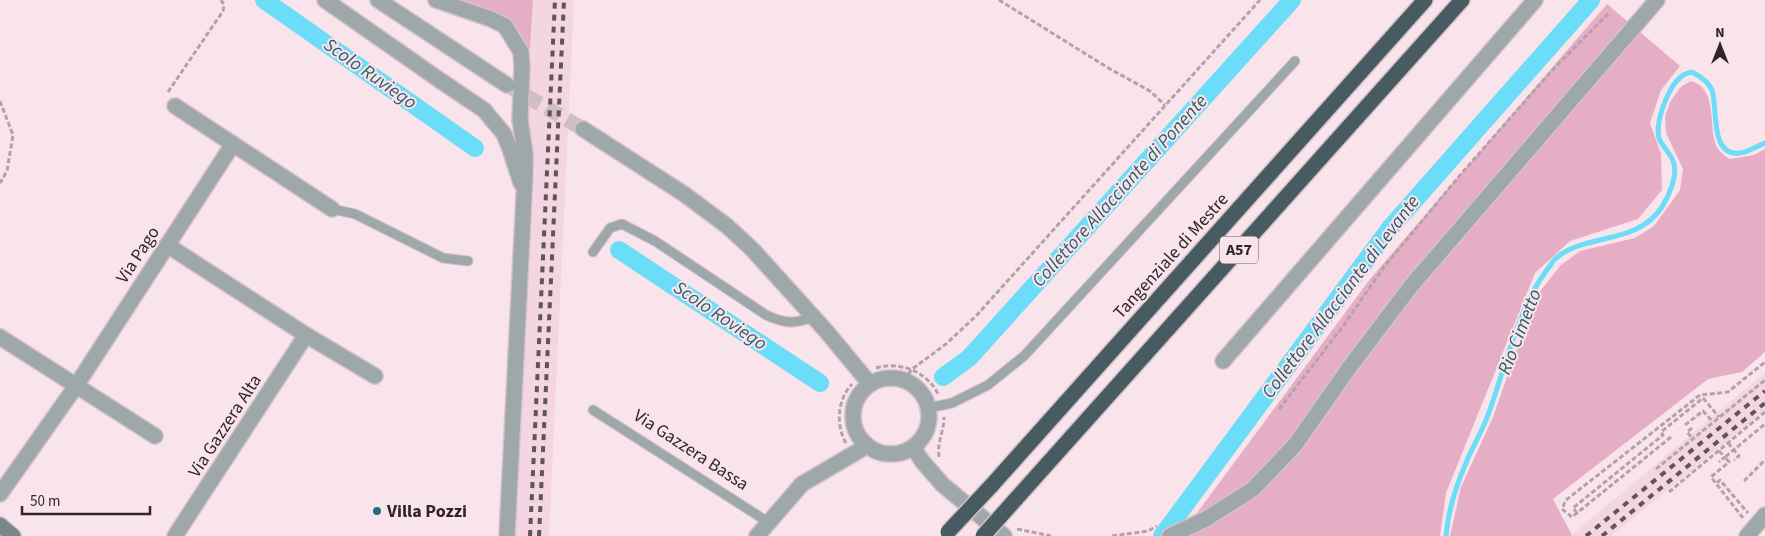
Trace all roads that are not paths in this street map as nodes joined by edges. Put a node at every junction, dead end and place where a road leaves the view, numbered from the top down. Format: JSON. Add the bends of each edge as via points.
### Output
{"nodes":[{"id":1,"x":325,"y":0,"type":"edge"},
{"id":2,"x":378,"y":0,"type":"edge"},
{"id":3,"x":436,"y":0,"type":"edge"},
{"id":4,"x":1424,"y":0,"type":"edge"},
{"id":5,"x":1462,"y":0,"type":"edge"},
{"id":6,"x":1536,"y":0,"type":"edge"},
{"id":7,"x":1657,"y":0,"type":"edge"},
{"id":8,"x":1295,"y":61,"type":"dead end"},
{"id":9,"x":507,"y":85,"type":"tunnel mouth"},
{"id":10,"x":175,"y":106,"type":"road end"},
{"id":11,"x":583,"y":129,"type":"tunnel mouth"},
{"id":12,"x":233,"y":144,"type":"junction"},
{"id":13,"x":523,"y":192,"type":"junction"},
{"id":14,"x":332,"y":209,"type":"joint"},
{"id":15,"x":167,"y":245,"type":"junction"},
{"id":16,"x":593,"y":252,"type":"dead end"},
{"id":17,"x":468,"y":261,"type":"dead end"},
{"id":18,"x":814,"y":317,"type":"junction"},
{"id":19,"x":306,"y":335,"type":"junction"},
{"id":20,"x":0,"y":337,"type":"edge"},
{"id":21,"x":1223,"y":362,"type":"dead end"},
{"id":22,"x":375,"y":376,"type":"dead end"},
{"id":23,"x":866,"y":379,"type":"junction"},
{"id":24,"x":76,"y":386,"type":"junction"},
{"id":25,"x":928,"y":408,"type":"junction"},
{"id":26,"x":593,"y":410,"type":"dead end"},
{"id":27,"x":155,"y":436,"type":"dead end"},
{"id":28,"x":866,"y":444,"type":"junction"},
{"id":29,"x":912,"y":447,"type":"junction"},
{"id":30,"x":0,"y":494,"type":"edge"},
{"id":31,"x":1765,"y":515,"type":"edge"},
{"id":32,"x":768,"y":522,"type":"junction"},
{"id":33,"x":0,"y":525,"type":"edge"},
{"id":34,"x":946,"y":534,"type":"edge"},
{"id":35,"x":13,"y":536,"type":"edge"},
{"id":36,"x":175,"y":536,"type":"edge"},
{"id":37,"x":507,"y":536,"type":"edge"},
{"id":38,"x":757,"y":536,"type":"edge"},
{"id":39,"x":983,"y":536,"type":"edge"},
{"id":40,"x":1004,"y":536,"type":"edge"},
{"id":41,"x":1170,"y":536,"type":"edge"},
{"id":42,"x":1748,"y":536,"type":"edge"}],
"edges":[{"from":1,"to":13,"type":"street","via":[[484,110],[504,134]]},
{"from":2,"to":9,"type":"street"},
{"from":3,"to":13,"type":"street","via":[[506,26],[521,52]]},
{"from":4,"to":34,"type":"highway","name":"Tangenziale di Mestre","number":"A57","bridge":true},
{"from":5,"to":39,"type":"highway","number":"A57","bridge":true},
{"from":6,"to":21,"type":"street"},
{"from":7,"to":41,"type":"street","via":[[1411,286],[1295,445],[1253,489],[1206,519]]},
{"from":8,"to":25,"type":"lane","via":[[1024,356],[988,385],[944,406]]},
{"from":10,"to":12,"type":"street"},
{"from":11,"to":18,"type":"street","via":[[684,194],[727,226],[752,248]]},
{"from":12,"to":14,"type":"street"},
{"from":12,"to":15,"type":"street","name":"Via Pago"},
{"from":13,"to":37,"type":"street"},
{"from":14,"to":17,"type":"lane","via":[[355,214],[443,258]]},
{"from":15,"to":19,"type":"street"},
{"from":15,"to":24,"type":"street","name":"Via Pago"},
{"from":16,"to":18,"type":"lane","via":[[610,228],[622,224],[655,241],[766,315],[783,323]]},
{"from":18,"to":23,"type":"street"},
{"from":19,"to":22,"type":"street"},
{"from":19,"to":36,"type":"street","name":"Via Gazzera Alta"},
{"from":20,"to":24,"type":"street"},
{"from":23,"to":25,"type":"street","via":[[908,375]]},
{"from":23,"to":28,"type":"street","via":[[853,417],[857,432]]},
{"from":24,"to":27,"type":"street"},
{"from":24,"to":30,"type":"street","name":"Via Pago"},
{"from":25,"to":29,"type":"street","via":[[926,430]]},
{"from":26,"to":32,"type":"lane","name":"Via Gazzera Bassa"},
{"from":28,"to":29,"type":"street","via":[[889,454]]},
{"from":28,"to":32,"type":"street","via":[[802,484]]},
{"from":29,"to":40,"type":"street","via":[[942,484]]},
{"from":31,"to":42,"type":"street"},
{"from":32,"to":38,"type":"street"},
{"from":33,"to":35,"type":"street"}]}
